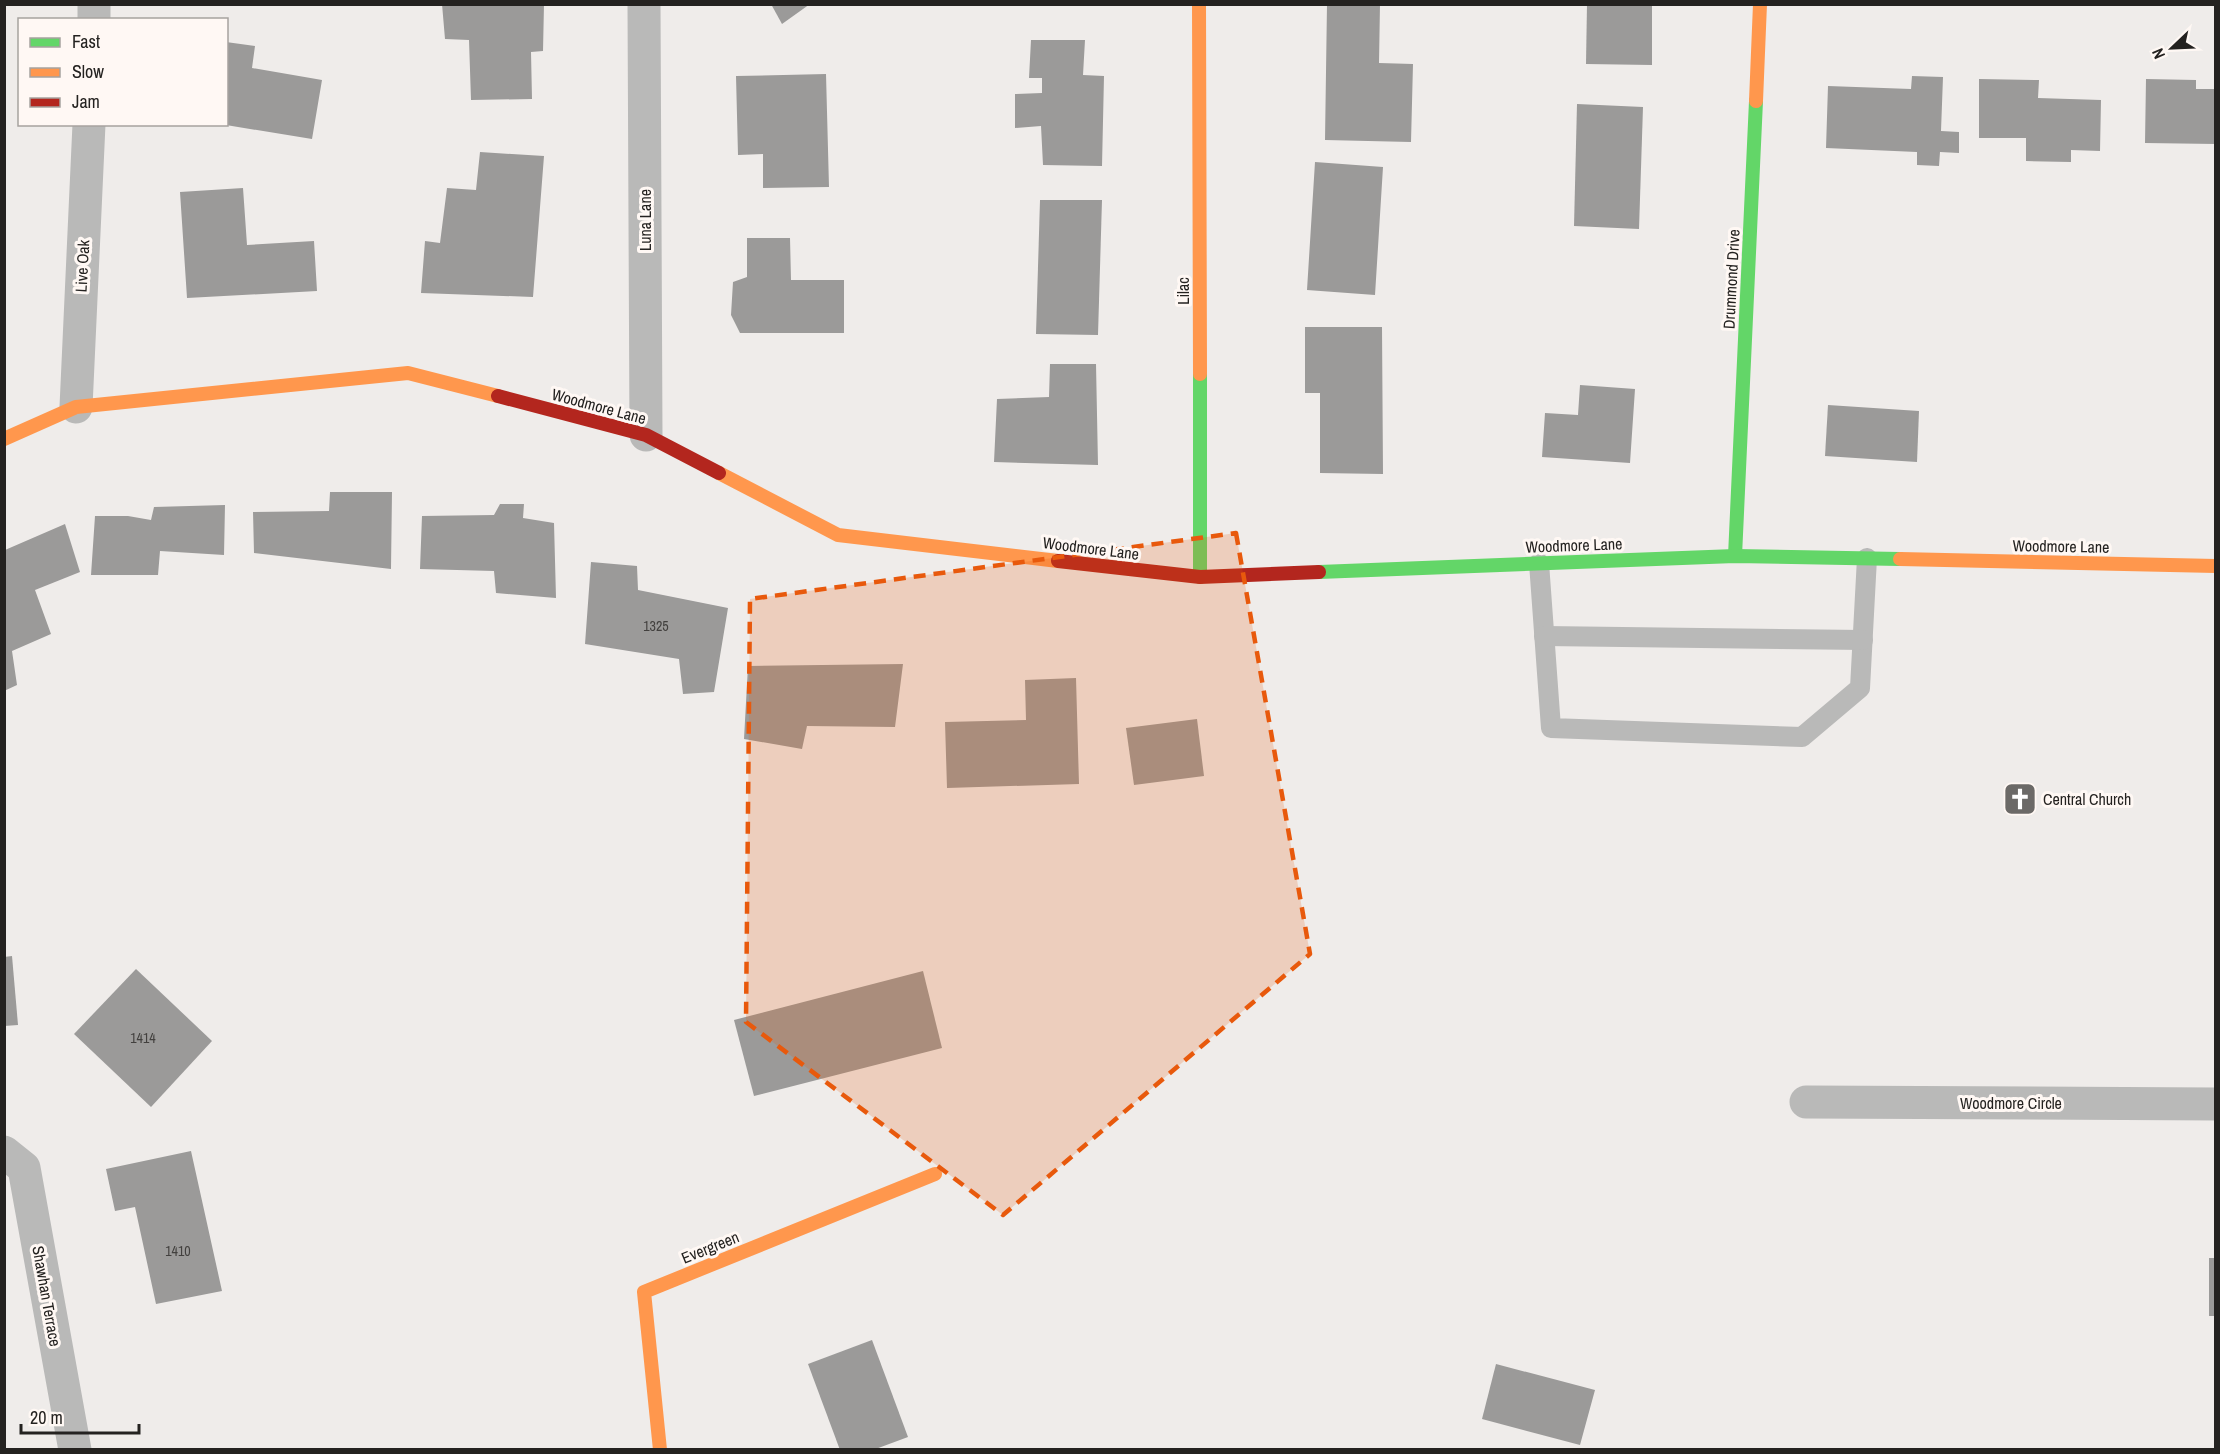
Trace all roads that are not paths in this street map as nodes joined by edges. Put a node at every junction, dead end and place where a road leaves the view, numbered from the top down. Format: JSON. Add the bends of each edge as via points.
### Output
{"nodes":[{"id":1,"x":644,"y":4,"type":"edge"},
{"id":2,"x":1198,"y":4,"type":"edge"},
{"id":3,"x":1760,"y":4,"type":"edge"},
{"id":4,"x":89,"y":126,"type":"edge"},
{"id":5,"x":76,"y":407,"type":"junction"},
{"id":6,"x":646,"y":435,"type":"junction"},
{"id":7,"x":4,"y":439,"type":"edge"},
{"id":8,"x":1735,"y":556,"type":"junction"},
{"id":9,"x":1867,"y":558,"type":"junction"},
{"id":10,"x":1539,"y":563,"type":"junction"},
{"id":11,"x":2216,"y":566,"type":"edge"},
{"id":12,"x":1200,"y":577,"type":"junction"},
{"id":13,"x":1544,"y":636,"type":"junction"},
{"id":14,"x":1863,"y":640,"type":"junction"},
{"id":15,"x":1806,"y":1102,"type":"dead end"},
{"id":16,"x":2216,"y":1104,"type":"edge"},
{"id":17,"x":4,"y":1152,"type":"edge"},
{"id":18,"x":935,"y":1174,"type":"dead end"},
{"id":19,"x":75,"y":1449,"type":"edge"},
{"id":20,"x":660,"y":1449,"type":"edge"}],
"edges":[{"from":1,"to":6,"type":"street","name":"Luna Lane"},
{"from":2,"to":12,"type":"street","name":"Lilac"},
{"from":3,"to":8,"type":"street","name":"Drummond Drive"},
{"from":4,"to":5,"type":"street","name":"Live Oak"},
{"from":5,"to":6,"type":"street","name":"Woodmore Lane","via":[[408,373]]},
{"from":5,"to":7,"type":"street","name":"Woodmore Lane"},
{"from":6,"to":12,"type":"street","name":"Woodmore Lane","via":[[838,535]]},
{"from":8,"to":9,"type":"street","name":"Woodmore Lane"},
{"from":8,"to":10,"type":"street","name":"Woodmore Lane"},
{"from":9,"to":11,"type":"street","name":"Woodmore Lane"},
{"from":9,"to":14,"type":"lane"},
{"from":10,"to":12,"type":"street","name":"Woodmore Lane"},
{"from":10,"to":13,"type":"lane"},
{"from":13,"to":14,"type":"lane"},
{"from":13,"to":14,"type":"lane","via":[[1551,728],[1802,737],[1860,688]]},
{"from":15,"to":16,"type":"street","name":"Woodmore Circle"},
{"from":17,"to":19,"type":"street","name":"Shawhan Terrace","via":[[24,1168]]},
{"from":18,"to":20,"type":"street","name":"Evergreen","via":[[644,1292]]}]}
